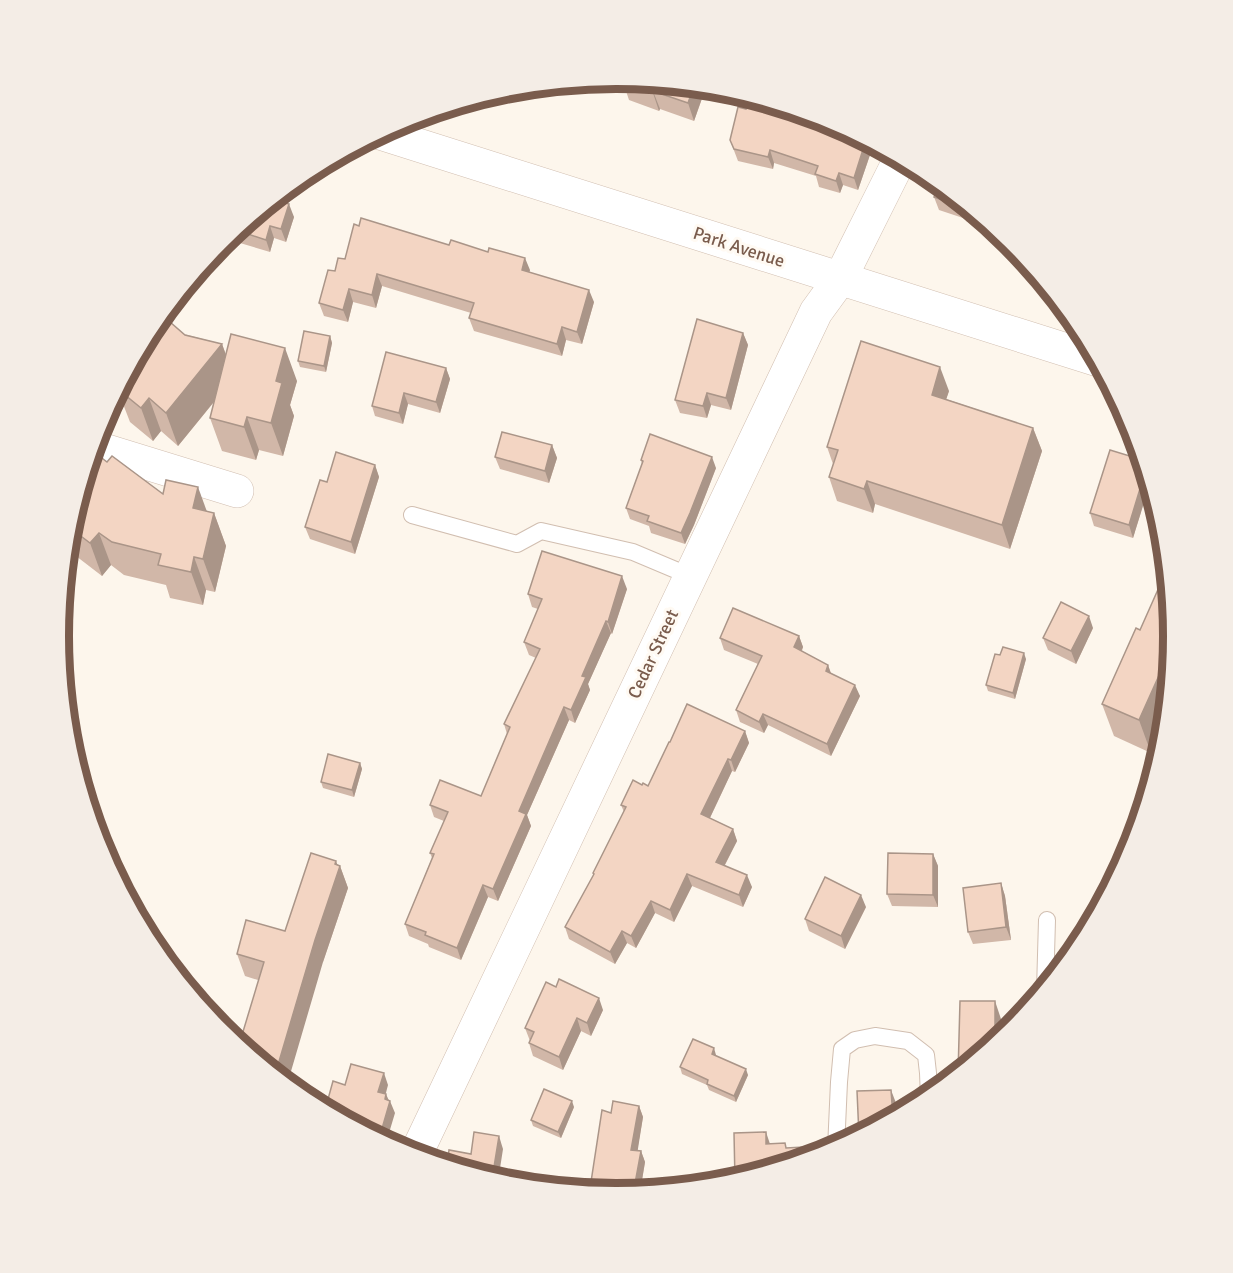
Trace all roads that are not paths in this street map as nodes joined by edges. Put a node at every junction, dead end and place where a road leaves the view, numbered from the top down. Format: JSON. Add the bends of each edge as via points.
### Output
{"nodes":[{"id":1,"x":393,"y":137,"type":"edge"},
{"id":2,"x":897,"y":166,"type":"edge"},
{"id":3,"x":840,"y":279,"type":"junction"},
{"id":4,"x":1087,"y":357,"type":"edge"},
{"id":5,"x":102,"y":450,"type":"edge"},
{"id":6,"x":237,"y":491,"type":"dead end"},
{"id":7,"x":412,"y":515,"type":"dead end"},
{"id":8,"x":690,"y":576,"type":"junction"},
{"id":9,"x":1047,"y":920,"type":"dead end"},
{"id":10,"x":1045,"y":977,"type":"edge"},
{"id":11,"x":929,"y":1086,"type":"edge"},
{"id":12,"x":836,"y":1138,"type":"edge"},
{"id":13,"x":419,"y":1147,"type":"edge"}],
"edges":[{"from":1,"to":3,"type":"street","name":"Park Avenue"},
{"from":2,"to":3,"type":"street","name":"Cedar Street"},
{"from":3,"to":4,"type":"street","name":"Park Avenue"},
{"from":3,"to":8,"type":"street","name":"Cedar Street","via":[[816,312]]},
{"from":5,"to":6,"type":"street"},
{"from":7,"to":8,"type":"lane","via":[[517,544],[541,531],[633,552]]},
{"from":8,"to":13,"type":"street","name":"Cedar Street"},
{"from":9,"to":10,"type":"lane"},
{"from":11,"to":12,"type":"lane","via":[[926,1055],[908,1041],[875,1036],[855,1040],[842,1049]]}]}
